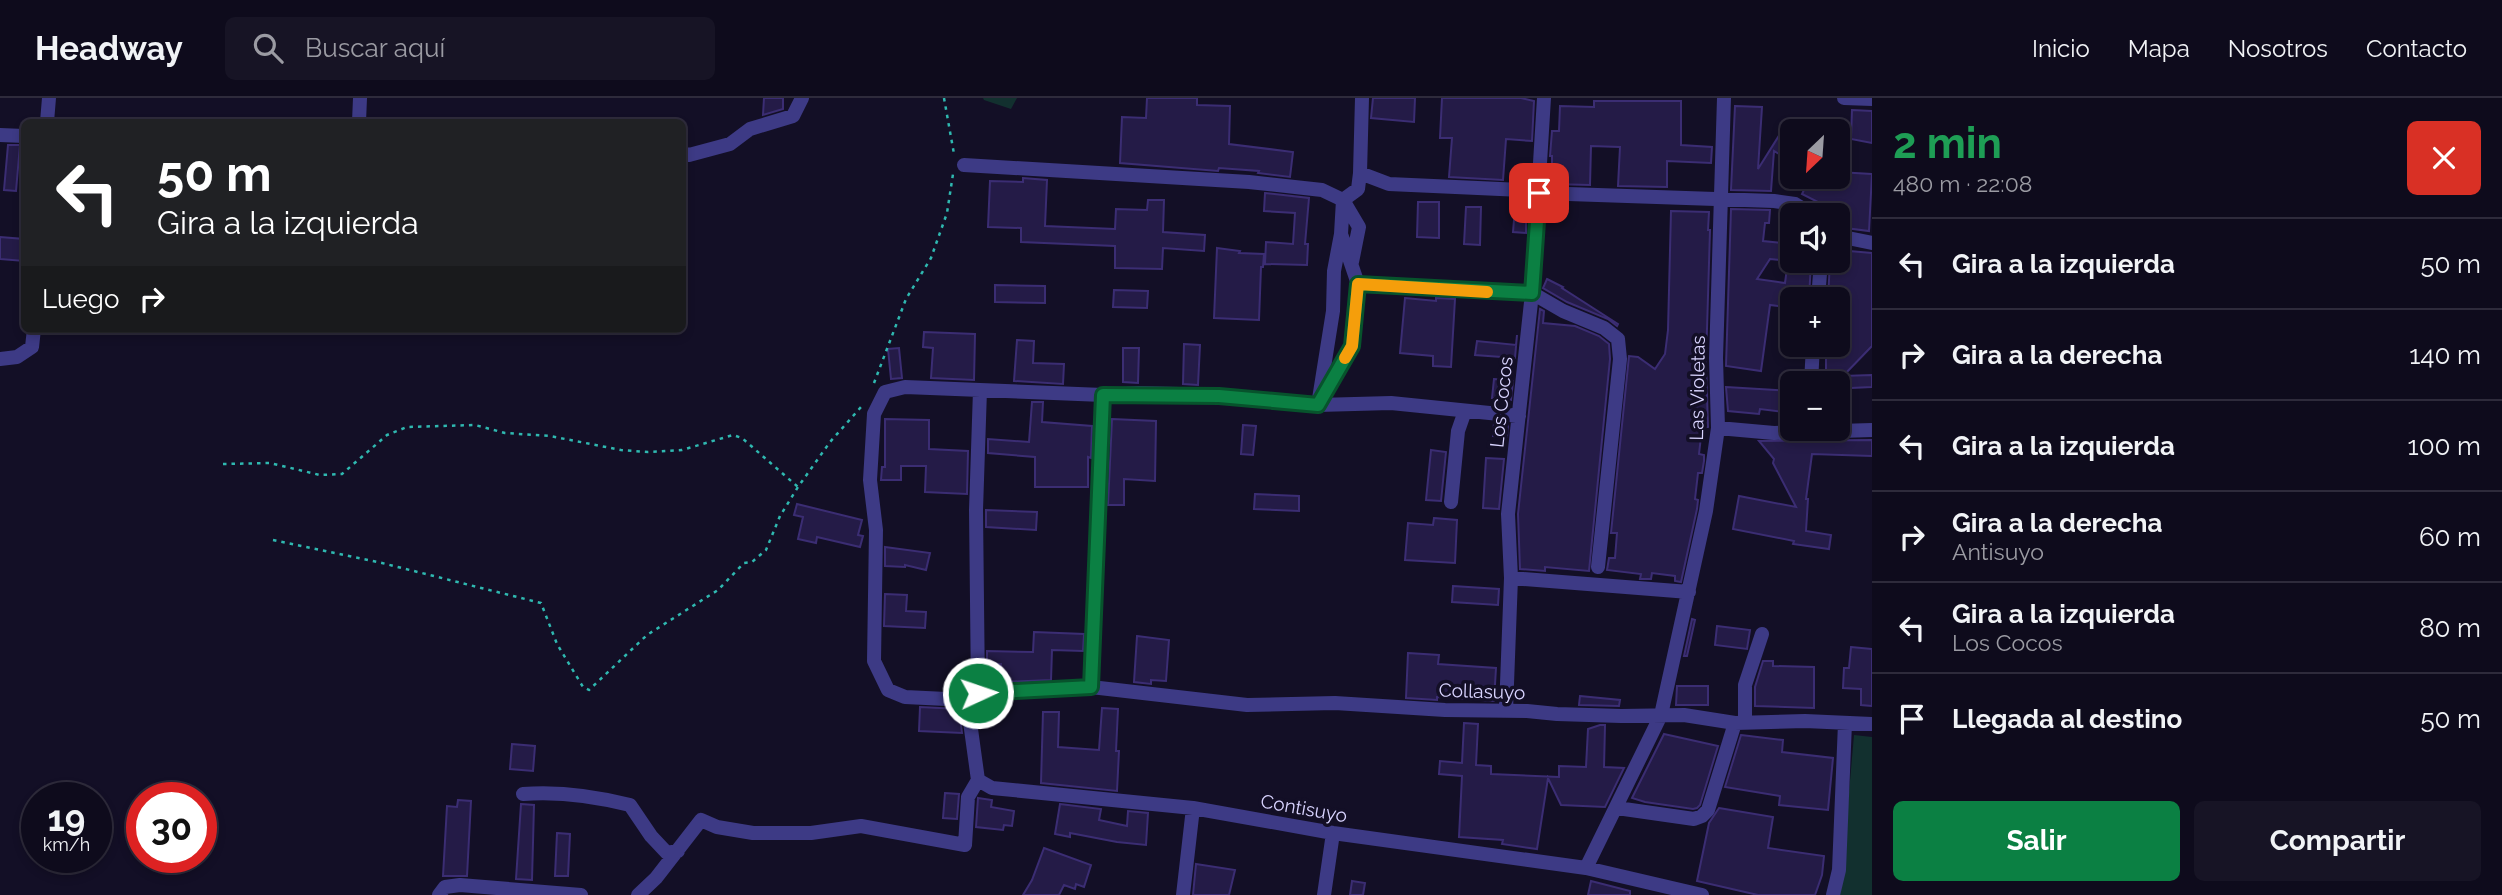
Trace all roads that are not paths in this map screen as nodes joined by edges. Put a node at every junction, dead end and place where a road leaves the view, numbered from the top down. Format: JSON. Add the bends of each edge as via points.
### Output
{"nodes":[{"id":1,"x":48,"y":98,"type":"edge"},
{"id":2,"x":360,"y":98,"type":"edge"},
{"id":3,"x":802,"y":98,"type":"edge"},
{"id":4,"x":1362,"y":98,"type":"edge"},
{"id":5,"x":1544,"y":98,"type":"edge"},
{"id":6,"x":1724,"y":98,"type":"edge"},
{"id":7,"x":1844,"y":98,"type":"edge"},
{"id":8,"x":1872,"y":99,"type":"edge"},
{"id":9,"x":47,"y":119,"type":"edge"},
{"id":10,"x":359,"y":119,"type":"edge"},
{"id":11,"x":0,"y":135,"type":"edge"},
{"id":12,"x":21,"y":136,"type":"edge"},
{"id":13,"x":686,"y":154,"type":"edge"},
{"id":14,"x":958,"y":164,"type":"road end"},
{"id":15,"x":1360,"y":173,"type":"junction"},
{"id":16,"x":1539,"y":193,"type":"junction"},
{"id":17,"x":1721,"y":199,"type":"junction"},
{"id":18,"x":1343,"y":200,"type":"junction"},
{"id":19,"x":1781,"y":203,"type":"edge"},
{"id":20,"x":1341,"y":234,"type":"junction"},
{"id":21,"x":1850,"y":238,"type":"edge"},
{"id":22,"x":1872,"y":243,"type":"edge"},
{"id":23,"x":1352,"y":262,"type":"junction"},
{"id":24,"x":1358,"y":284,"type":"junction"},
{"id":25,"x":1532,"y":293,"type":"junction"},
{"id":26,"x":34,"y":333,"type":"edge"},
{"id":27,"x":0,"y":359,"type":"edge"},
{"id":28,"x":980,"y":390,"type":"junction"},
{"id":29,"x":1103,"y":395,"type":"junction"},
{"id":30,"x":1318,"y":405,"type":"junction"},
{"id":31,"x":1465,"y":411,"type":"junction"},
{"id":32,"x":1519,"y":416,"type":"junction"},
{"id":33,"x":1718,"y":428,"type":"junction"},
{"id":34,"x":1850,"y":430,"type":"edge"},
{"id":35,"x":1872,"y":430,"type":"edge"},
{"id":36,"x":1780,"y":433,"type":"edge"},
{"id":37,"x":1451,"y":502,"type":"dead end"},
{"id":38,"x":1598,"y":567,"type":"dead end"},
{"id":39,"x":1511,"y":578,"type":"junction"},
{"id":40,"x":1689,"y":592,"type":"junction"},
{"id":41,"x":1762,"y":634,"type":"dead end"},
{"id":42,"x":1091,"y":687,"type":"junction"},
{"id":43,"x":972,"y":697,"type":"junction"},
{"id":44,"x":1506,"y":710,"type":"junction"},
{"id":45,"x":1661,"y":715,"type":"junction"},
{"id":46,"x":1740,"y":723,"type":"junction"},
{"id":47,"x":1845,"y":723,"type":"junction"},
{"id":48,"x":1872,"y":724,"type":"edge"},
{"id":49,"x":978,"y":780,"type":"junction"},
{"id":50,"x":523,"y":794,"type":"dead end"},
{"id":51,"x":1194,"y":808,"type":"junction"},
{"id":52,"x":1617,"y":808,"type":"junction"},
{"id":53,"x":1333,"y":833,"type":"junction"},
{"id":54,"x":678,"y":851,"type":"junction"},
{"id":55,"x":1586,"y":868,"type":"junction"},
{"id":56,"x":1694,"y":894,"type":"edge"},
{"id":57,"x":439,"y":895,"type":"edge"},
{"id":58,"x":581,"y":895,"type":"edge"},
{"id":59,"x":638,"y":895,"type":"edge"},
{"id":60,"x":1182,"y":895,"type":"edge"},
{"id":61,"x":1324,"y":895,"type":"edge"},
{"id":62,"x":1833,"y":895,"type":"edge"}],
"edges":[{"from":1,"to":9,"type":"street"},
{"from":2,"to":10,"type":"street"},
{"from":3,"to":13,"type":"street","via":[[793,116],[750,129],[730,144]]},
{"from":4,"to":15,"type":"street"},
{"from":5,"to":16,"type":"street","name":"Los Cocos"},
{"from":6,"to":17,"type":"street","name":"Las Violetas"},
{"from":7,"to":8,"type":"street"},
{"from":11,"to":12,"type":"street"},
{"from":14,"to":18,"type":"street","via":[[1291,185],[1322,190]]},
{"from":15,"to":16,"type":"street","via":[[1389,184]]},
{"from":15,"to":18,"type":"street","via":[[1358,190]]},
{"from":16,"to":17,"type":"street"},
{"from":16,"to":25,"type":"street","name":"Los Cocos"},
{"from":17,"to":19,"type":"street"},
{"from":17,"to":33,"type":"street","name":"Las Violetas"},
{"from":18,"to":20,"type":"street"},
{"from":18,"to":23,"type":"street","via":[[1359,227]]},
{"from":20,"to":23,"type":"street"},
{"from":20,"to":30,"type":"street"},
{"from":21,"to":22,"type":"street"},
{"from":23,"to":24,"type":"street"},
{"from":24,"to":25,"type":"street"},
{"from":24,"to":30,"type":"street","via":[[1352,346]]},
{"from":25,"to":32,"type":"street","name":"Los Cocos"},
{"from":25,"to":38,"type":"street","via":[[1608,330],[1620,345]]},
{"from":26,"to":27,"type":"street","via":[[32,347],[17,357]]},
{"from":28,"to":29,"type":"street"},
{"from":28,"to":43,"type":"street"},
{"from":28,"to":43,"type":"street","name":"Collasuyo","via":[[905,387],[885,392],[874,414],[870,480],[876,530],[874,661],[888,690],[905,697]]},
{"from":29,"to":30,"type":"street","via":[[1219,396]]},
{"from":29,"to":42,"type":"street"},
{"from":30,"to":31,"type":"street","via":[[1391,403]]},
{"from":31,"to":32,"type":"street"},
{"from":31,"to":37,"type":"street","via":[[1458,431]]},
{"from":32,"to":39,"type":"street","name":"Los Cocos","via":[[1508,513]]},
{"from":33,"to":36,"type":"street"},
{"from":33,"to":40,"type":"street","name":"Las Violetas"},
{"from":34,"to":35,"type":"street"},
{"from":39,"to":40,"type":"street"},
{"from":39,"to":44,"type":"street","name":"Los Cocos"},
{"from":40,"to":45,"type":"street","name":"Las Violetas"},
{"from":41,"to":46,"type":"street","via":[[1745,685]]},
{"from":42,"to":43,"type":"street","name":"Collasuyo"},
{"from":42,"to":44,"type":"street","name":"Collasuyo","via":[[1247,705],[1335,703]]},
{"from":43,"to":49,"type":"street"},
{"from":44,"to":45,"type":"street","name":"Collasuyo"},
{"from":45,"to":46,"type":"street","name":"Collasuyo"},
{"from":45,"to":52,"type":"street","name":"Las Violetas"},
{"from":46,"to":47,"type":"street","name":"Collasuyo"},
{"from":46,"to":52,"type":"street","via":[[1702,816],[1694,819]]},
{"from":47,"to":48,"type":"street","name":"Collasuyo"},
{"from":47,"to":62,"type":"street","via":[[1839,870]]},
{"from":49,"to":51,"type":"street","name":"Contisuyo","via":[[992,788]]},
{"from":49,"to":54,"type":"street","via":[[968,797],[965,845],[861,826],[811,833],[754,832],[701,820]]},
{"from":50,"to":54,"type":"street","via":[[553,792],[630,805],[667,853]]},
{"from":51,"to":53,"type":"street","name":"Contisuyo"},
{"from":51,"to":60,"type":"street"},
{"from":52,"to":55,"type":"street","name":"Las Violetas"},
{"from":53,"to":55,"type":"street","name":"Contisuyo"},
{"from":53,"to":61,"type":"street"},
{"from":54,"to":59,"type":"street"},
{"from":55,"to":56,"type":"street","name":"Contisuyo"},
{"from":57,"to":58,"type":"street","via":[[445,887],[460,886]]}]}
